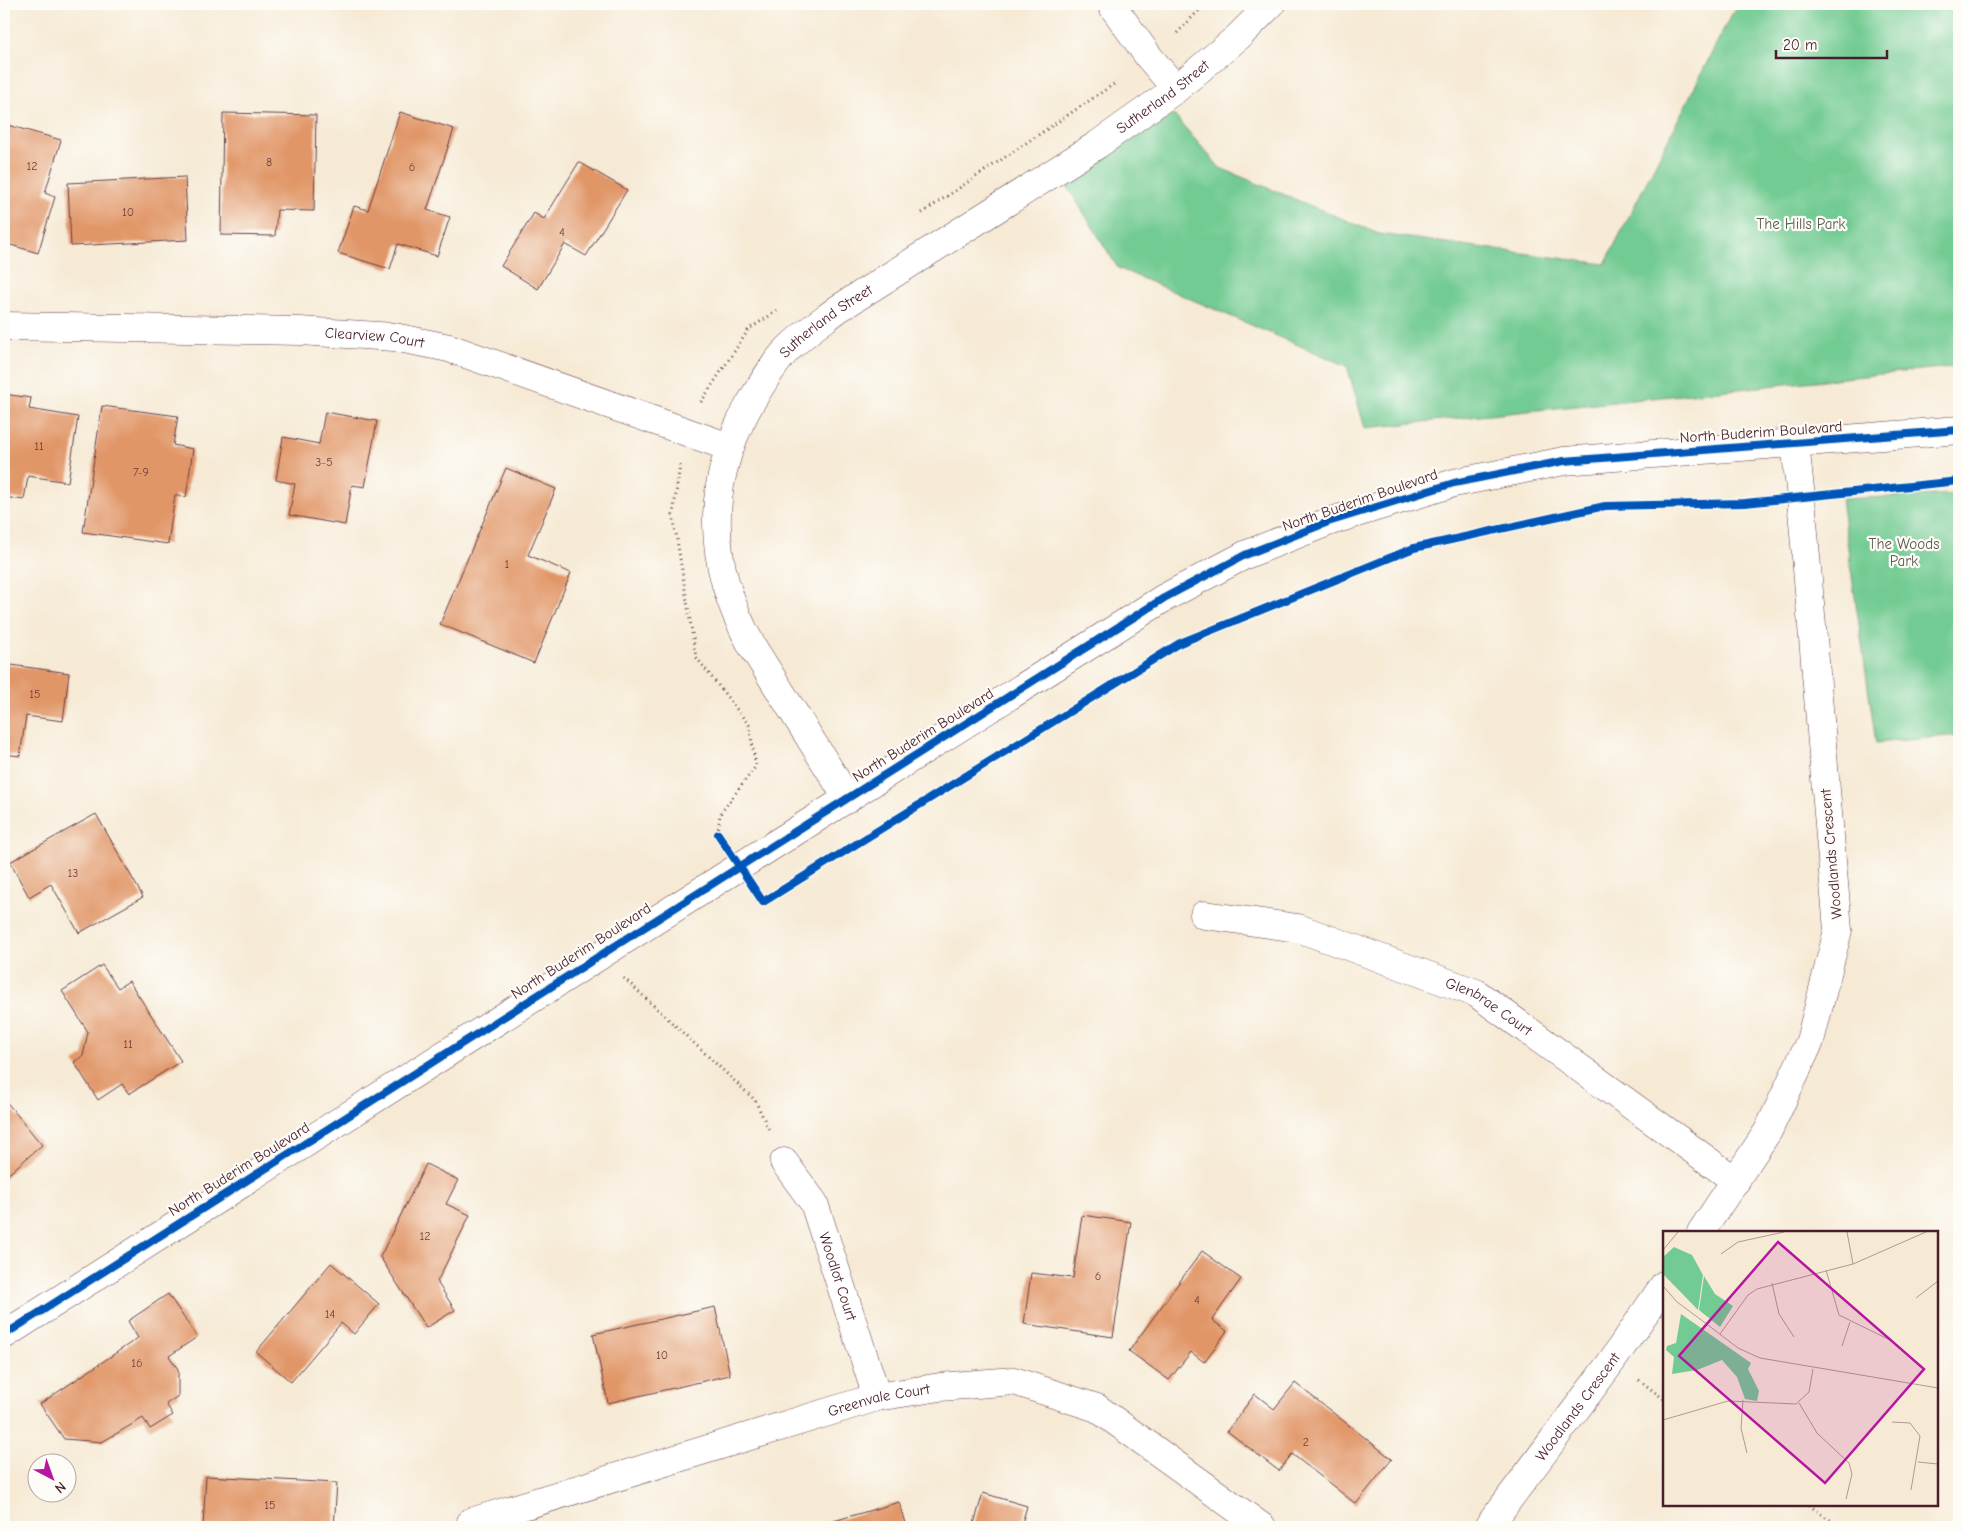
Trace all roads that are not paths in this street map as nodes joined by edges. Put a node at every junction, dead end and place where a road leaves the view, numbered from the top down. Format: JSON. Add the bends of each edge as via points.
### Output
{"nodes":[{"id":1,"x":1111,"y":4,"type":"edge"},
{"id":2,"x":1271,"y":4,"type":"edge"},
{"id":3,"x":1176,"y":89,"type":"junction"},
{"id":4,"x":4,"y":326,"type":"edge"},
{"id":5,"x":1959,"y":430,"type":"edge"},
{"id":6,"x":1795,"y":444,"type":"junction"},
{"id":7,"x":729,"y":447,"type":"junction"},
{"id":8,"x":848,"y":798,"type":"junction"},
{"id":9,"x":1204,"y":915,"type":"dead end"},
{"id":10,"x":784,"y":1162,"type":"road end"},
{"id":11,"x":1736,"y":1181,"type":"junction"},
{"id":12,"x":1702,"y":1231,"type":"edge"},
{"id":13,"x":1663,"y":1286,"type":"edge"},
{"id":14,"x":4,"y":1335,"type":"edge"},
{"id":15,"x":877,"y":1398,"type":"junction"},
{"id":16,"x":471,"y":1522,"type":"dead end"},
{"id":17,"x":1262,"y":1527,"type":"edge"},
{"id":18,"x":1488,"y":1527,"type":"edge"}],
"edges":[{"from":1,"to":3,"type":"street"},
{"from":2,"to":3,"type":"street","name":"Sutherland Street","via":[[1238,37]]},
{"from":3,"to":7,"type":"street","name":"Sutherland Street","via":[[1097,145],[846,303],[803,335],[770,371],[745,412]]},
{"from":4,"to":7,"type":"street","name":"Clearview Court","via":[[300,331],[394,337],[449,348]]},
{"from":5,"to":6,"type":"street","name":"North Buderim Boulevard"},
{"from":6,"to":8,"type":"street","name":"North Buderim Boulevard","via":[[1564,461],[1454,483],[1328,522],[1245,555],[1164,598]]},
{"from":6,"to":11,"type":"street","name":"Woodlands Crescent","via":[[1838,930],[1810,1041],[1768,1131]]},
{"from":7,"to":8,"type":"street","name":"Sutherland Street","via":[[716,517],[720,562],[728,596],[752,646]]},
{"from":8,"to":14,"type":"street","name":"North Buderim Boulevard"},
{"from":9,"to":11,"type":"street","name":"Glenbrae Court","via":[[1298,928],[1476,993]]},
{"from":10,"to":15,"type":"street","name":"Woodlot Court","via":[[814,1203]]},
{"from":11,"to":12,"type":"street","name":"Woodlands Crescent"},
{"from":13,"to":18,"type":"street","name":"Woodlands Crescent","via":[[1612,1361]]},
{"from":15,"to":16,"type":"street","name":"Greenvale Court"},
{"from":15,"to":17,"type":"street","name":"Greenvale Court","via":[[940,1387],[1014,1382],[1097,1408]]}]}
